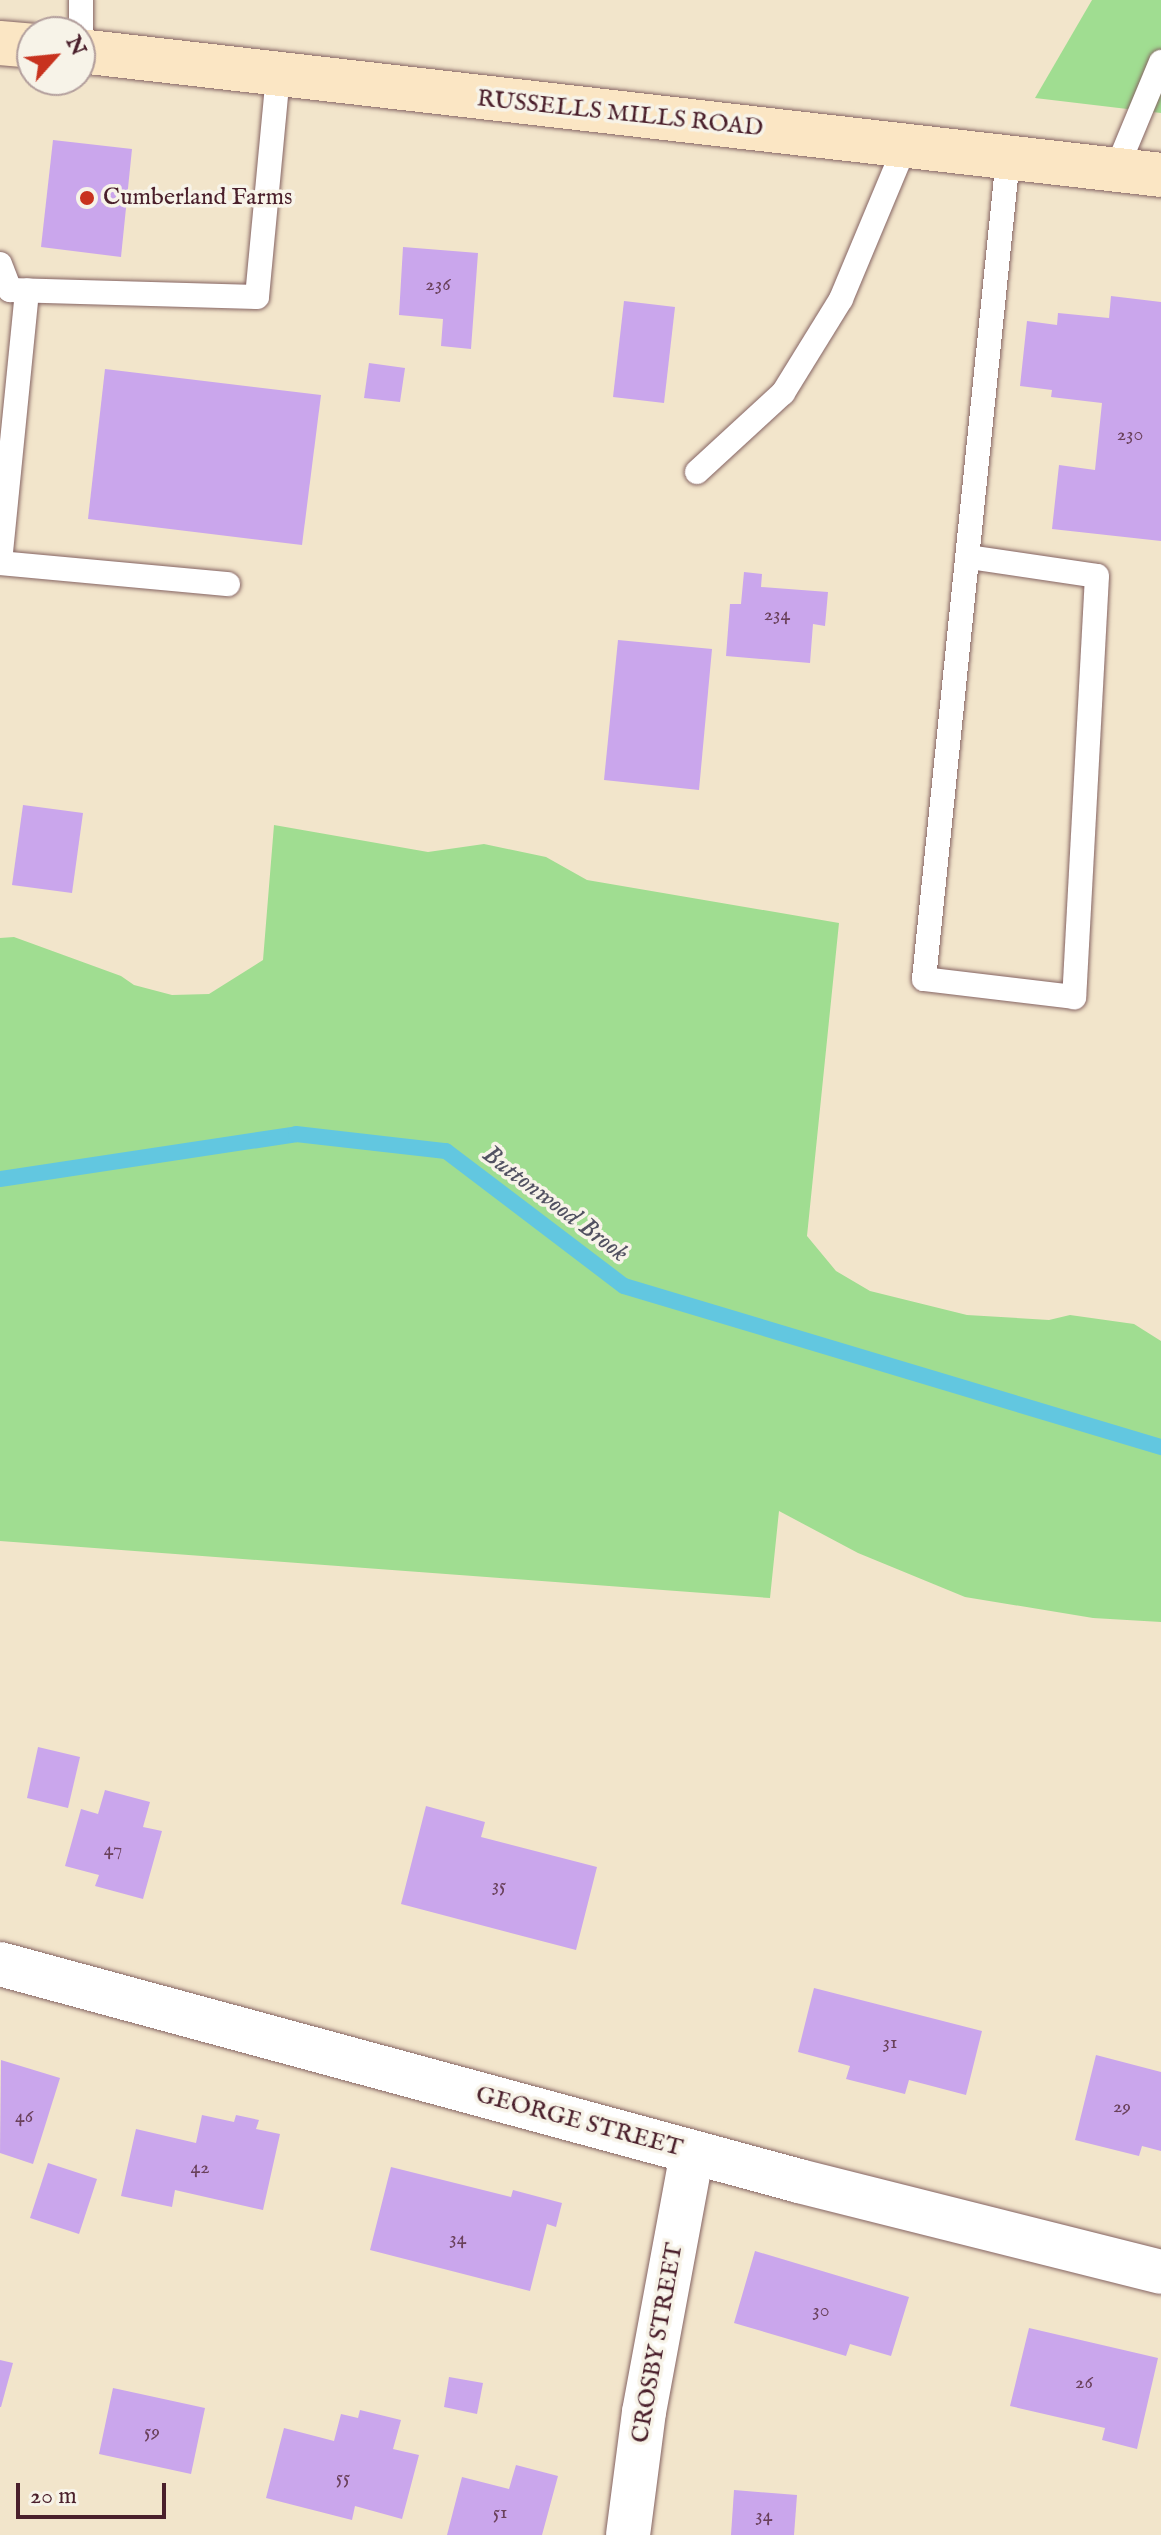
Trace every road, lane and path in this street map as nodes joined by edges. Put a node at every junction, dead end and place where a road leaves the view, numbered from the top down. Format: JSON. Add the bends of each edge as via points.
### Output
{"nodes":[{"id":1,"x":96,"y":53,"type":"edge"},
{"id":2,"x":1161,"y":62,"type":"edge"},
{"id":3,"x":278,"y":75,"type":"junction"},
{"id":4,"x":905,"y":146,"type":"junction"},
{"id":5,"x":1008,"y":158,"type":"junction"},
{"id":6,"x":1116,"y":170,"type":"junction"},
{"id":7,"x":1161,"y":175,"type":"edge"},
{"id":8,"x":0,"y":264,"type":"edge"},
{"id":9,"x":27,"y":290,"type":"junction"},
{"id":10,"x":697,"y":472,"type":"dead end"},
{"id":11,"x":969,"y":557,"type":"junction"},
{"id":12,"x":0,"y":562,"type":"edge"},
{"id":13,"x":228,"y":584,"type":"dead end"},
{"id":14,"x":0,"y":1964,"type":"edge"},
{"id":15,"x":692,"y":2152,"type":"junction"},
{"id":16,"x":1161,"y":2272,"type":"edge"},
{"id":17,"x":628,"y":2535,"type":"edge"}],
"edges":[{"from":1,"to":3,"type":"main road","name":"RUSSELLS MILLS ROAD"},
{"from":2,"to":6,"type":"lane"},
{"from":3,"to":4,"type":"main road","name":"RUSSELLS MILLS ROAD"},
{"from":3,"to":9,"type":"lane","via":[[257,297]]},
{"from":4,"to":5,"type":"main road","name":"RUSSELLS MILLS ROAD"},
{"from":4,"to":10,"type":"lane","via":[[841,299],[783,393]]},
{"from":5,"to":6,"type":"main road","name":"RUSSELLS MILLS ROAD"},
{"from":5,"to":11,"type":"lane"},
{"from":6,"to":7,"type":"main road","name":"RUSSELLS MILLS ROAD"},
{"from":8,"to":9,"type":"lane","via":[[10,290]]},
{"from":9,"to":12,"type":"lane"},
{"from":11,"to":11,"type":"lane","via":[[924,979],[1074,997],[1097,576]]},
{"from":12,"to":13,"type":"lane"},
{"from":14,"to":15,"type":"street","name":"GEORGE STREET"},
{"from":15,"to":16,"type":"street","name":"GEORGE STREET"},
{"from":15,"to":17,"type":"street","name":"CROSBY STREET","via":[[644,2412]]}]}
